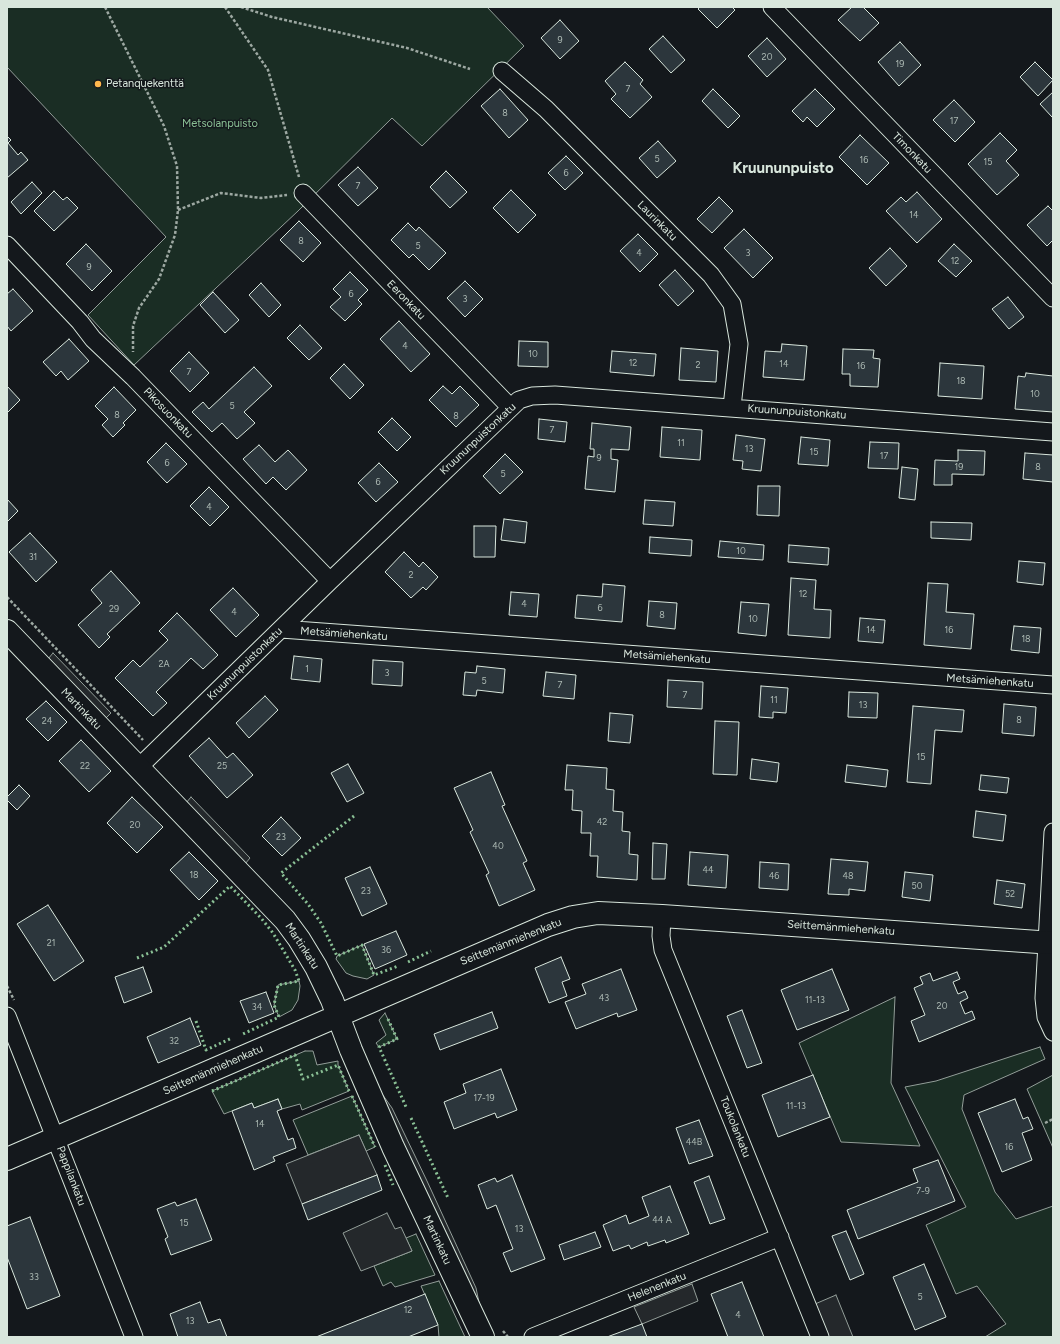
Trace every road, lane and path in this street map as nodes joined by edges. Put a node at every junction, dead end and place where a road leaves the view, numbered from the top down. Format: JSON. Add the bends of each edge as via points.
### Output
{"nodes":[{"id":1,"x":106,"y":7,"type":"edge"},
{"id":2,"x":225,"y":7,"type":"edge"},
{"id":3,"x":241,"y":7,"type":"edge"},
{"id":4,"x":772,"y":7,"type":"edge"},
{"id":5,"x":470,"y":69,"type":"dead end"},
{"id":6,"x":502,"y":71,"type":"dead end"},
{"id":7,"x":303,"y":193,"type":"junction"},
{"id":8,"x":178,"y":210,"type":"junction"},
{"id":9,"x":7,"y":245,"type":"edge"},
{"id":10,"x":1053,"y":298,"type":"edge"},
{"id":11,"x":133,"y":378,"type":"junction"},
{"id":12,"x":732,"y":407,"type":"junction"},
{"id":13,"x":510,"y":408,"type":"junction"},
{"id":14,"x":1053,"y":432,"type":"edge"},
{"id":15,"x":330,"y":581,"type":"junction"},
{"id":16,"x":281,"y":629,"type":"junction"},
{"id":17,"x":7,"y":631,"type":"edge"},
{"id":18,"x":1053,"y":685,"type":"edge"},
{"id":19,"x":138,"y":768,"type":"junction"},
{"id":20,"x":1053,"y":832,"type":"edge"},
{"id":21,"x":662,"y":916,"type":"junction"},
{"id":22,"x":1050,"y":943,"type":"edge"},
{"id":23,"x":7,"y":1016,"type":"edge"},
{"id":24,"x":338,"y":1016,"type":"junction"},
{"id":25,"x":1053,"y":1032,"type":"edge"},
{"id":26,"x":1053,"y":1119,"type":"edge"},
{"id":27,"x":1045,"y":1123,"type":"dead end"},
{"id":28,"x":56,"y":1139,"type":"junction"},
{"id":29,"x":7,"y":1160,"type":"edge"},
{"id":30,"x":780,"y":1237,"type":"junction"},
{"id":31,"x":134,"y":1337,"type":"edge"},
{"id":32,"x":483,"y":1337,"type":"edge"},
{"id":33,"x":533,"y":1337,"type":"edge"},
{"id":34,"x":820,"y":1337,"type":"edge"}],
"edges":[{"from":1,"to":8,"type":"path","via":[[164,126],[177,166]]},
{"from":2,"to":7,"type":"path","via":[[268,70]]},
{"from":3,"to":5,"type":"path","via":[[272,17],[407,48]]},
{"from":4,"to":10,"type":"street","name":"Timonkatu"},
{"from":6,"to":12,"type":"street","name":"Laurinkatu","via":[[546,109],[705,269],[732,304],[739,344]]},
{"from":7,"to":8,"type":"path","via":[[261,198],[221,193]]},
{"from":7,"to":13,"type":"street","name":"Eeronkatu"},
{"from":8,"to":11,"type":"path","via":[[175,235],[159,279],[139,308],[133,326]]},
{"from":9,"to":11,"type":"street","name":"Pikosuonkatu","via":[[93,339]]},
{"from":11,"to":15,"type":"street","name":"Pikosuonkatu"},
{"from":12,"to":13,"type":"street","name":"Kruununpuistonkatu","via":[[555,395],[532,396],[519,400]]},
{"from":12,"to":14,"type":"street","name":"Kruununpuistonkatu"},
{"from":13,"to":15,"type":"street","name":"Kruununpuistonkatu"},
{"from":15,"to":16,"type":"street","name":"Kruununpuistonkatu"},
{"from":16,"to":18,"type":"street","name":"Metsämiehenkatu"},
{"from":16,"to":19,"type":"street","name":"Kruununpuistonkatu"},
{"from":17,"to":19,"type":"street","name":"Martinkatu"},
{"from":19,"to":24,"type":"street","name":"Martinkatu","via":[[286,920],[316,966]]},
{"from":20,"to":22,"type":"street"},
{"from":21,"to":22,"type":"street","name":"Seittemänmiehenkatu"},
{"from":21,"to":24,"type":"street","name":"Seittemänmiehenkatu","via":[[598,913],[573,917],[548,925]]},
{"from":21,"to":30,"type":"street","name":"Toukolankatu","via":[[663,950]]},
{"from":22,"to":25,"type":"street","via":[[1044,998],[1046,1017]]},
{"from":23,"to":28,"type":"street","name":"Pappilankatu"},
{"from":24,"to":28,"type":"street","name":"Seittemänmiehenkatu"},
{"from":24,"to":32,"type":"street","name":"Martinkatu","via":[[393,1147]]},
{"from":26,"to":27,"type":"path"},
{"from":28,"to":29,"type":"street","name":"Seittemänmiehenkatu"},
{"from":28,"to":31,"type":"street","name":"Pappilankatu"},
{"from":30,"to":33,"type":"street","name":"Helenenkatu"},
{"from":30,"to":34,"type":"street","name":"Toukolankatu"}]}
